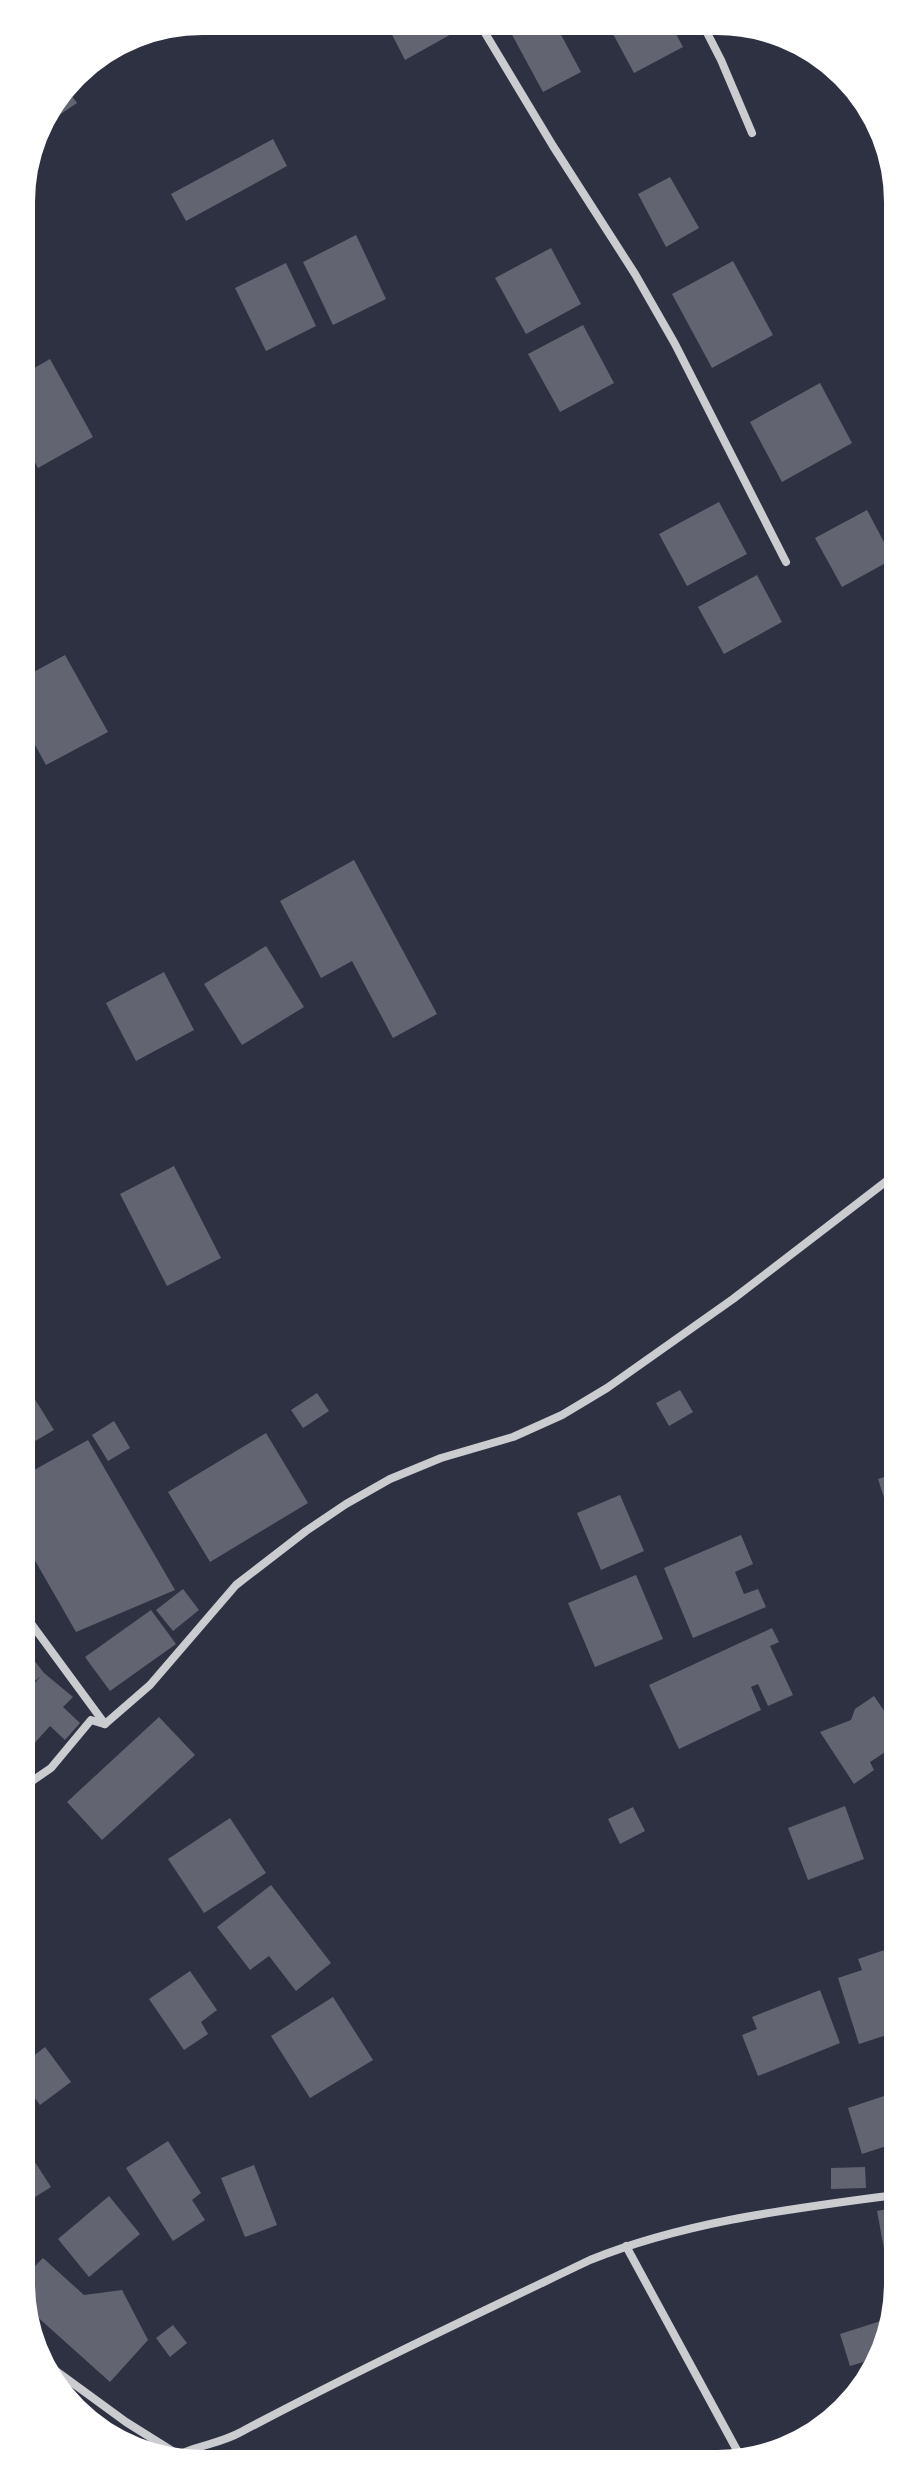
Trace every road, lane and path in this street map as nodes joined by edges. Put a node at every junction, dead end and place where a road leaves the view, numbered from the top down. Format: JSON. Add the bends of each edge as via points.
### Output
{"nodes":[{"id":1,"x":483,"y":30,"type":"edge"},
{"id":2,"x":706,"y":30,"type":"edge"},
{"id":3,"x":752,"y":133,"type":"dead end"},
{"id":4,"x":786,"y":562,"type":"dead end"},
{"id":5,"x":889,"y":1179,"type":"edge"},
{"id":6,"x":30,"y":1622,"type":"edge"},
{"id":7,"x":105,"y":1724,"type":"junction"},
{"id":8,"x":30,"y":1782,"type":"edge"},
{"id":9,"x":889,"y":2196,"type":"edge"},
{"id":10,"x":626,"y":2246,"type":"junction"},
{"id":11,"x":53,"y":2369,"type":"edge"},
{"id":12,"x":177,"y":2454,"type":"joint"},
{"id":13,"x":739,"y":2454,"type":"edge"}],
"edges":[{"from":1,"to":4,"type":"street","via":[[675,344]]},
{"from":2,"to":3,"type":"street"},
{"from":5,"to":7,"type":"street","via":[[596,1395],[513,1437],[390,1479],[346,1504],[236,1585],[150,1685]]},
{"from":6,"to":7,"type":"street"},
{"from":7,"to":8,"type":"street","via":[[91,1720],[51,1768]]},
{"from":9,"to":10,"type":"street","via":[[767,2213]]},
{"from":10,"to":12,"type":"street","via":[[325,2387],[230,2438]]},
{"from":10,"to":13,"type":"street"},
{"from":11,"to":12,"type":"street"}]}
